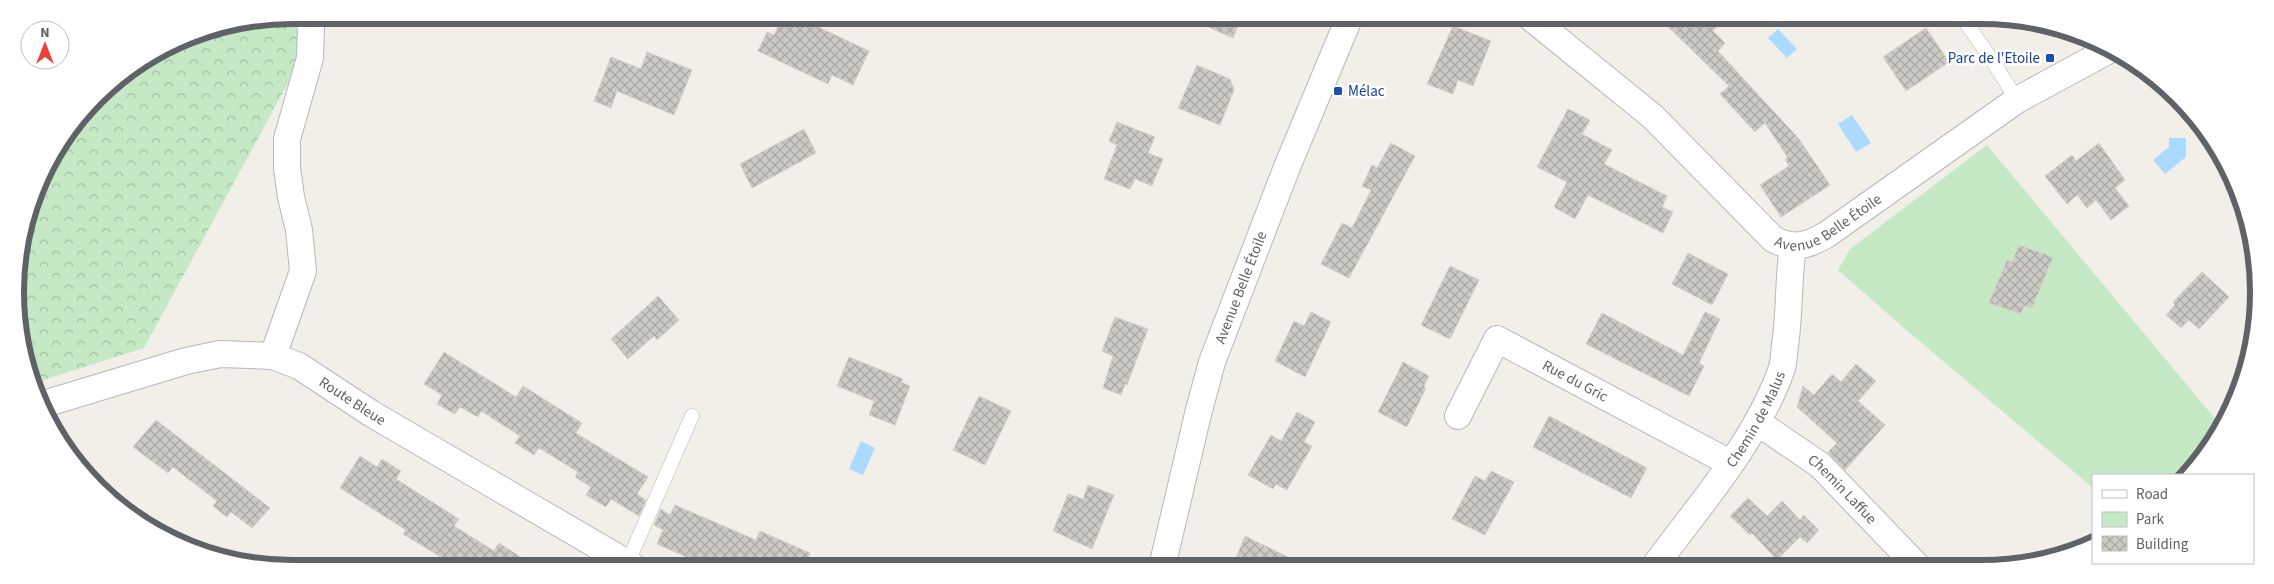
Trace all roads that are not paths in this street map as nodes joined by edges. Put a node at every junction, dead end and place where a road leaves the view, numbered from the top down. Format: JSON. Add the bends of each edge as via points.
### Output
{"nodes":[{"id":1,"x":310,"y":24,"type":"edge"},
{"id":2,"x":1347,"y":24,"type":"edge"},
{"id":3,"x":1539,"y":24,"type":"edge"},
{"id":4,"x":1967,"y":24,"type":"edge"},
{"id":5,"x":2104,"y":53,"type":"edge"},
{"id":6,"x":2017,"y":100,"type":"junction"},
{"id":7,"x":1794,"y":246,"type":"junction"},
{"id":8,"x":273,"y":356,"type":"junction"},
{"id":9,"x":47,"y":403,"type":"edge"},
{"id":10,"x":692,"y":416,"type":"dead end"},
{"id":11,"x":1458,"y":416,"type":"dead end"},
{"id":12,"x":1757,"y":422,"type":"junction"},
{"id":13,"x":1730,"y":463,"type":"junction"},
{"id":14,"x":624,"y":560,"type":"edge"},
{"id":15,"x":633,"y":560,"type":"edge"},
{"id":16,"x":1165,"y":560,"type":"edge"},
{"id":17,"x":1659,"y":560,"type":"edge"},
{"id":18,"x":1911,"y":560,"type":"edge"}],
"edges":[{"from":1,"to":8,"type":"street","via":[[310,58],[287,139],[287,168],[303,271]]},
{"from":2,"to":16,"type":"street","name":"Avenue Belle Étoile","via":[[1212,362]]},
{"from":3,"to":7,"type":"street","name":"Avenue Belle Étoile","via":[[1652,116],[1773,239]]},
{"from":4,"to":6,"type":"lane"},
{"from":5,"to":6,"type":"street","name":"Avenue Belle Étoile"},
{"from":6,"to":7,"type":"street","name":"Avenue Belle Étoile","via":[[1826,235],[1812,243]]},
{"from":7,"to":12,"type":"street","name":"Chemin de Malus","via":[[1790,268],[1790,312],[1782,366]]},
{"from":8,"to":9,"type":"street","name":"Route Bleue","via":[[220,354],[186,361]]},
{"from":8,"to":14,"type":"street","name":"Route Bleue","via":[[299,366],[372,414]]},
{"from":10,"to":15,"type":"lane"},
{"from":11,"to":13,"type":"street","name":"Rue du Gric","via":[[1497,339]]},
{"from":12,"to":13,"type":"street","name":"Chemin de Malus"},
{"from":12,"to":18,"type":"street","name":"Chemin Laffue","via":[[1820,465]]},
{"from":13,"to":17,"type":"street","name":"Chemin de Malus"}]}
